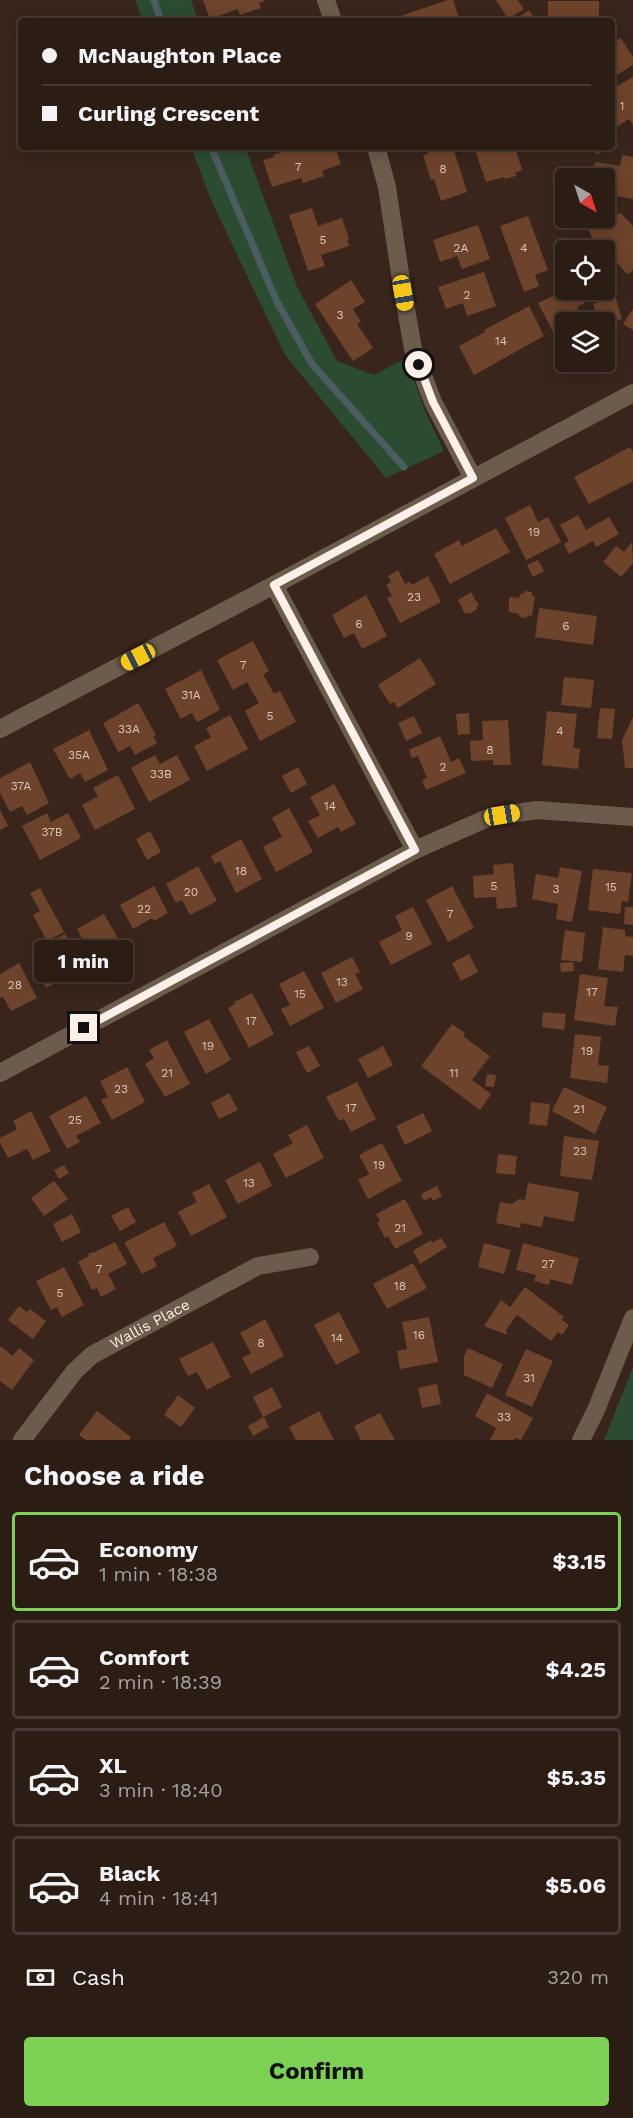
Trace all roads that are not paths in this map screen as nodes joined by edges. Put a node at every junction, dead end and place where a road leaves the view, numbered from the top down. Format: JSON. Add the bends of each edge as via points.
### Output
{"nodes":[{"id":1,"x":326,"y":0,"type":"edge"},
{"id":2,"x":332,"y":18,"type":"edge"},
{"id":3,"x":377,"y":150,"type":"edge"},
{"id":4,"x":633,"y":393,"type":"edge"},
{"id":5,"x":473,"y":478,"type":"junction"},
{"id":6,"x":274,"y":585,"type":"junction"},
{"id":7,"x":0,"y":729,"type":"edge"},
{"id":8,"x":633,"y":817,"type":"edge"},
{"id":9,"x":415,"y":850,"type":"junction"},
{"id":10,"x":0,"y":1073,"type":"edge"},
{"id":11,"x":310,"y":1257,"type":"dead end"},
{"id":12,"x":633,"y":1319,"type":"edge"},
{"id":13,"x":22,"y":1440,"type":"edge"},
{"id":14,"x":581,"y":1440,"type":"edge"}],
"edges":[{"from":1,"to":2,"type":"street"},
{"from":3,"to":5,"type":"street","via":[[387,187],[413,349],[433,402]]},
{"from":4,"to":5,"type":"street"},
{"from":5,"to":6,"type":"street"},
{"from":6,"to":7,"type":"street"},
{"from":6,"to":9,"type":"street"},
{"from":8,"to":9,"type":"street","via":[[559,811],[514,813],[490,817]]},
{"from":9,"to":10,"type":"street"},
{"from":11,"to":13,"type":"street","name":"Wallis Place","via":[[258,1266],[92,1355],[74,1372]]},
{"from":12,"to":14,"type":"street"}]}
